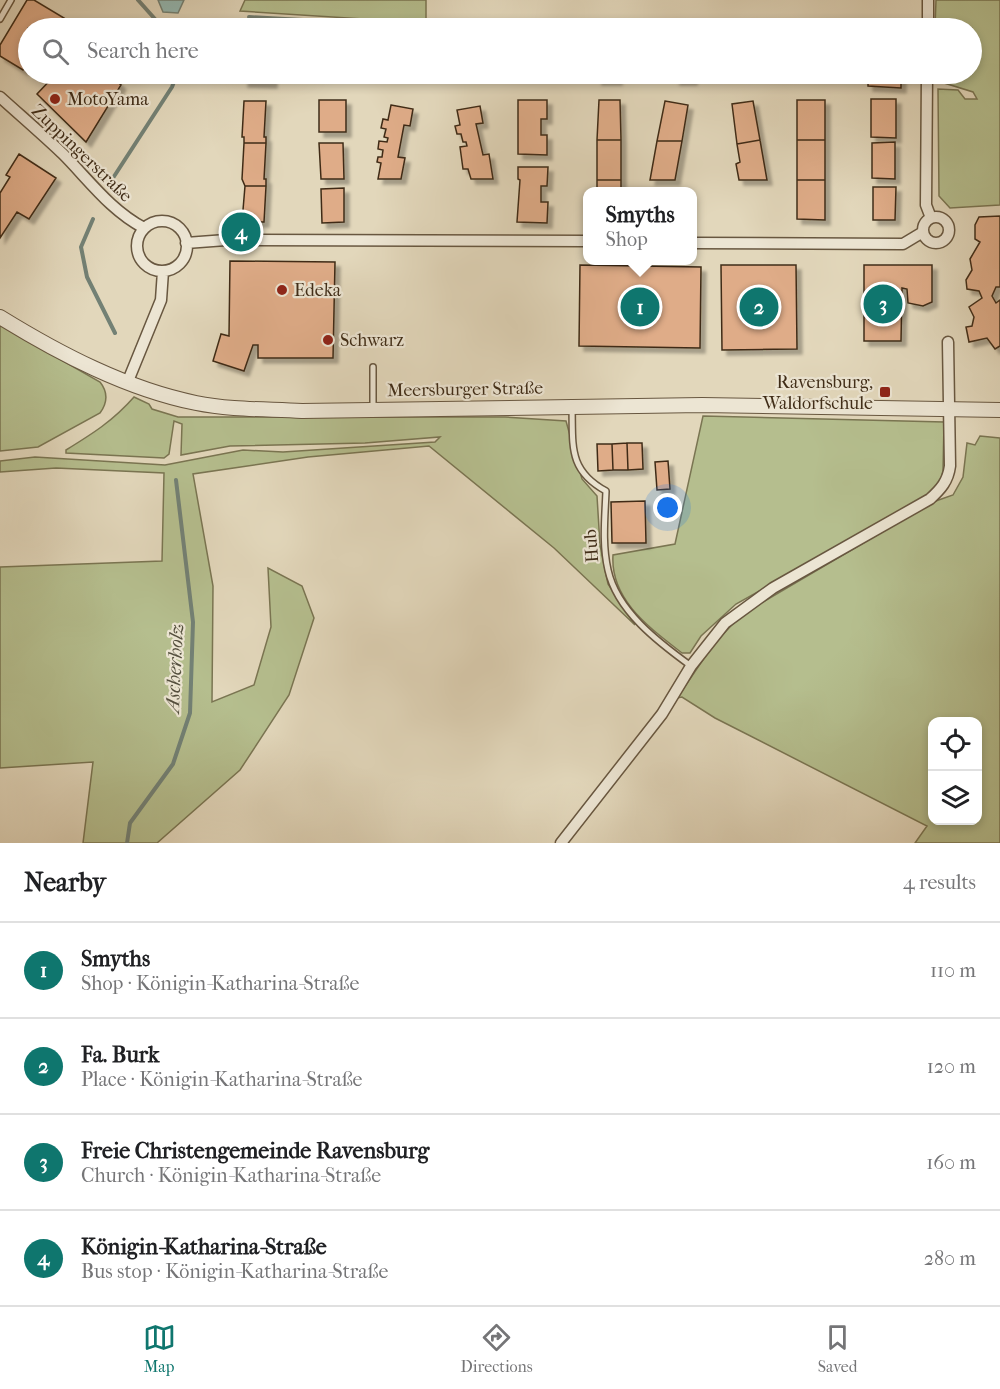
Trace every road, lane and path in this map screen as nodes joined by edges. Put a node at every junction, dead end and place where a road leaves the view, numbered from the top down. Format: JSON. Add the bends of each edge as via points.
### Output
{"nodes":[{"id":1,"x":11,"y":0,"type":"edge"},
{"id":2,"x":928,"y":0,"type":"edge"},
{"id":3,"x":928,"y":18,"type":"edge"},
{"id":4,"x":0,"y":19,"type":"edge"},
{"id":5,"x":927,"y":84,"type":"edge"},
{"id":6,"x":0,"y":97,"type":"edge"},
{"id":7,"x":931,"y":218,"type":"junction"},
{"id":8,"x":144,"y":228,"type":"junction"},
{"id":9,"x":923,"y":232,"type":"junction"},
{"id":10,"x":583,"y":242,"type":"edge"},
{"id":11,"x":186,"y":243,"type":"junction"},
{"id":12,"x":697,"y":243,"type":"edge"},
{"id":13,"x":163,"y":271,"type":"junction"},
{"id":14,"x":0,"y":317,"type":"edge"},
{"id":15,"x":948,"y":342,"type":"dead end"},
{"id":16,"x":373,"y":367,"type":"dead end"},
{"id":17,"x":128,"y":381,"type":"junction"},
{"id":18,"x":572,"y":405,"type":"junction"},
{"id":19,"x":951,"y":408,"type":"junction"},
{"id":20,"x":373,"y":409,"type":"junction"},
{"id":21,"x":1000,"y":410,"type":"edge"},
{"id":22,"x":691,"y":666,"type":"junction"},
{"id":23,"x":561,"y":843,"type":"edge"}],
"edges":[{"from":1,"to":4,"type":"lane"},
{"from":2,"to":3,"type":"street"},
{"from":5,"to":7,"type":"street","via":[[926,205]]},
{"from":6,"to":8,"type":"street","name":"Zuppingerstraße","via":[[62,153],[109,204]]},
{"from":7,"to":9,"type":"street"},
{"from":7,"to":9,"type":"street","via":[[946,222],[948,236],[935,243]]},
{"from":8,"to":11,"type":"street","via":[[152,222],[168,221],[181,230]]},
{"from":8,"to":13,"type":"street","via":[[137,240],[138,255],[148,267]]},
{"from":9,"to":12,"type":"street","via":[[903,244]]},
{"from":10,"to":11,"type":"street"},
{"from":11,"to":13,"type":"street","via":[[183,259]]},
{"from":13,"to":17,"type":"street","via":[[161,300]]},
{"from":14,"to":17,"type":"street","name":"Meersburger Straße","via":[[61,352]]},
{"from":15,"to":19,"type":"street"},
{"from":16,"to":20,"type":"lane"},
{"from":17,"to":20,"type":"street","name":"Meersburger Straße","via":[[162,395],[199,403],[302,411]]},
{"from":18,"to":19,"type":"street","name":"Meersburger Straße"},
{"from":18,"to":20,"type":"street","name":"Meersburger Straße"},
{"from":18,"to":22,"type":"lane","name":"Hub","via":[[576,462],[591,482],[606,491],[607,569],[614,590],[649,632]]},
{"from":19,"to":21,"type":"street","name":"Meersburger Straße"},
{"from":19,"to":22,"type":"street","via":[[949,474],[940,490],[746,605],[708,641]]},
{"from":22,"to":23,"type":"street","via":[[662,714]]}]}
